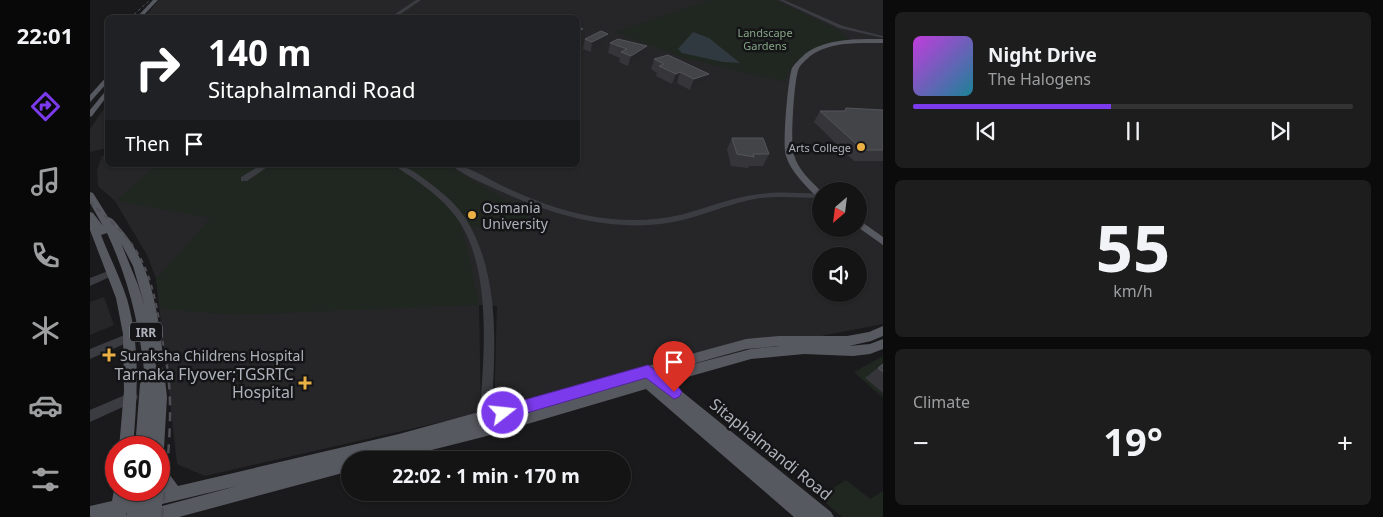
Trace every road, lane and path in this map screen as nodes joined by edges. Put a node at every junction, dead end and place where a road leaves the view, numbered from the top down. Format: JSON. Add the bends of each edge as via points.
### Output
{"nodes":[{"id":1,"x":149,"y":0,"type":"edge"},
{"id":2,"x":156,"y":0,"type":"edge"},
{"id":3,"x":420,"y":0,"type":"edge"},
{"id":4,"x":781,"y":0,"type":"edge"},
{"id":5,"x":134,"y":15,"type":"edge"},
{"id":6,"x":141,"y":15,"type":"edge"},
{"id":7,"x":396,"y":15,"type":"edge"},
{"id":8,"x":861,"y":25,"type":"dead end"},
{"id":9,"x":857,"y":37,"type":"junction"},
{"id":10,"x":883,"y":37,"type":"edge"},
{"id":11,"x":883,"y":41,"type":"edge"},
{"id":12,"x":105,"y":81,"type":"edge"},
{"id":13,"x":105,"y":94,"type":"edge"},
{"id":14,"x":90,"y":99,"type":"edge"},
{"id":15,"x":90,"y":115,"type":"edge"},
{"id":16,"x":254,"y":167,"type":"edge"},
{"id":17,"x":263,"y":167,"type":"edge"},
{"id":18,"x":401,"y":167,"type":"edge"},
{"id":19,"x":458,"y":167,"type":"edge"},
{"id":20,"x":812,"y":186,"type":"edge"},
{"id":21,"x":90,"y":195,"type":"edge"},
{"id":22,"x":812,"y":196,"type":"edge"},
{"id":23,"x":97,"y":219,"type":"edge"},
{"id":24,"x":868,"y":230,"type":"edge"},
{"id":25,"x":883,"y":242,"type":"edge"},
{"id":26,"x":111,"y":273,"type":"junction"},
{"id":27,"x":90,"y":282,"type":"edge"},
{"id":28,"x":883,"y":331,"type":"edge"},
{"id":29,"x":127,"y":338,"type":"junction"},
{"id":30,"x":883,"y":344,"type":"edge"},
{"id":31,"x":90,"y":354,"type":"edge"},
{"id":32,"x":648,"y":377,"type":"junction"},
{"id":33,"x":132,"y":397,"type":"junction"},
{"id":34,"x":90,"y":416,"type":"edge"},
{"id":35,"x":484,"y":424,"type":"junction"},
{"id":36,"x":127,"y":436,"type":"edge"},
{"id":37,"x":143,"y":436,"type":"edge"},
{"id":38,"x":150,"y":436,"type":"edge"},
{"id":39,"x":158,"y":436,"type":"edge"},
{"id":40,"x":394,"y":451,"type":"edge"},
{"id":41,"x":341,"y":467,"type":"edge"},
{"id":42,"x":170,"y":488,"type":"edge"},
{"id":43,"x":170,"y":495,"type":"edge"},
{"id":44,"x":175,"y":495,"type":"junction"},
{"id":45,"x":135,"y":501,"type":"edge"},
{"id":46,"x":137,"y":501,"type":"edge"},
{"id":47,"x":151,"y":501,"type":"edge"},
{"id":48,"x":118,"y":512,"type":"edge"},
{"id":49,"x":183,"y":512,"type":"edge"},
{"id":50,"x":90,"y":514,"type":"edge"},
{"id":51,"x":133,"y":517,"type":"edge"},
{"id":52,"x":150,"y":517,"type":"edge"},
{"id":53,"x":806,"y":517,"type":"edge"},
{"id":54,"x":826,"y":517,"type":"edge"}],
"edges":[{"from":1,"to":5,"type":"main road"},
{"from":2,"to":6,"type":"main road"},
{"from":3,"to":7,"type":"street"},
{"from":4,"to":9,"type":"street"},
{"from":8,"to":9,"type":"street"},
{"from":9,"to":10,"type":"street"},
{"from":9,"to":11,"type":"main road"},
{"from":9,"to":20,"type":"main road","via":[[816,51],[795,70],[787,148],[801,174]]},
{"from":12,"to":14,"type":"main road"},
{"from":13,"to":15,"type":"main road"},
{"from":16,"to":17,"type":"street","via":[[244,179]]},
{"from":18,"to":35,"type":"street","via":[[451,205],[468,228],[476,249],[486,296],[488,342]]},
{"from":19,"to":22,"type":"street","via":[[522,200],[567,214],[605,221],[652,222],[759,196]]},
{"from":21,"to":23,"type":"main road","number":"IRR"},
{"from":23,"to":26,"type":"main road"},
{"from":23,"to":37,"type":"main road","number":"IRR","via":[[124,273],[140,332],[146,381]]},
{"from":23,"to":38,"type":"main road","number":"IRR","via":[[129,271],[144,321],[152,378]]},
{"from":23,"to":39,"type":"main road","via":[[110,221],[130,250],[150,302],[161,397]]},
{"from":24,"to":25,"type":"main road"},
{"from":26,"to":27,"type":"street"},
{"from":26,"to":29,"type":"main road","via":[[121,299]]},
{"from":28,"to":32,"type":"main road","via":[[870,338],[849,342],[785,340],[746,344]]},
{"from":29,"to":31,"type":"street"},
{"from":29,"to":33,"type":"main road"},
{"from":30,"to":32,"type":"main road","via":[[862,350],[804,349],[752,354]]},
{"from":32,"to":35,"type":"main road"},
{"from":32,"to":53,"type":"main road","name":"Sitaphalmandi Road"},
{"from":32,"to":54,"type":"main road","name":"Sitaphalmandi Road"},
{"from":33,"to":34,"type":"street"},
{"from":33,"to":36,"type":"main road"},
{"from":35,"to":40,"type":"main road"},
{"from":35,"to":44,"type":"main road"},
{"from":41,"to":49,"type":"main road"},
{"from":42,"to":44,"type":"main road"},
{"from":43,"to":44,"type":"main road"},
{"from":45,"to":51,"type":"main road","bridge":true},
{"from":46,"to":48,"type":"main road"},
{"from":47,"to":52,"type":"main road","bridge":true},
{"from":48,"to":50,"type":"main road"},
{"from":49,"to":52,"type":"main road"}]}
